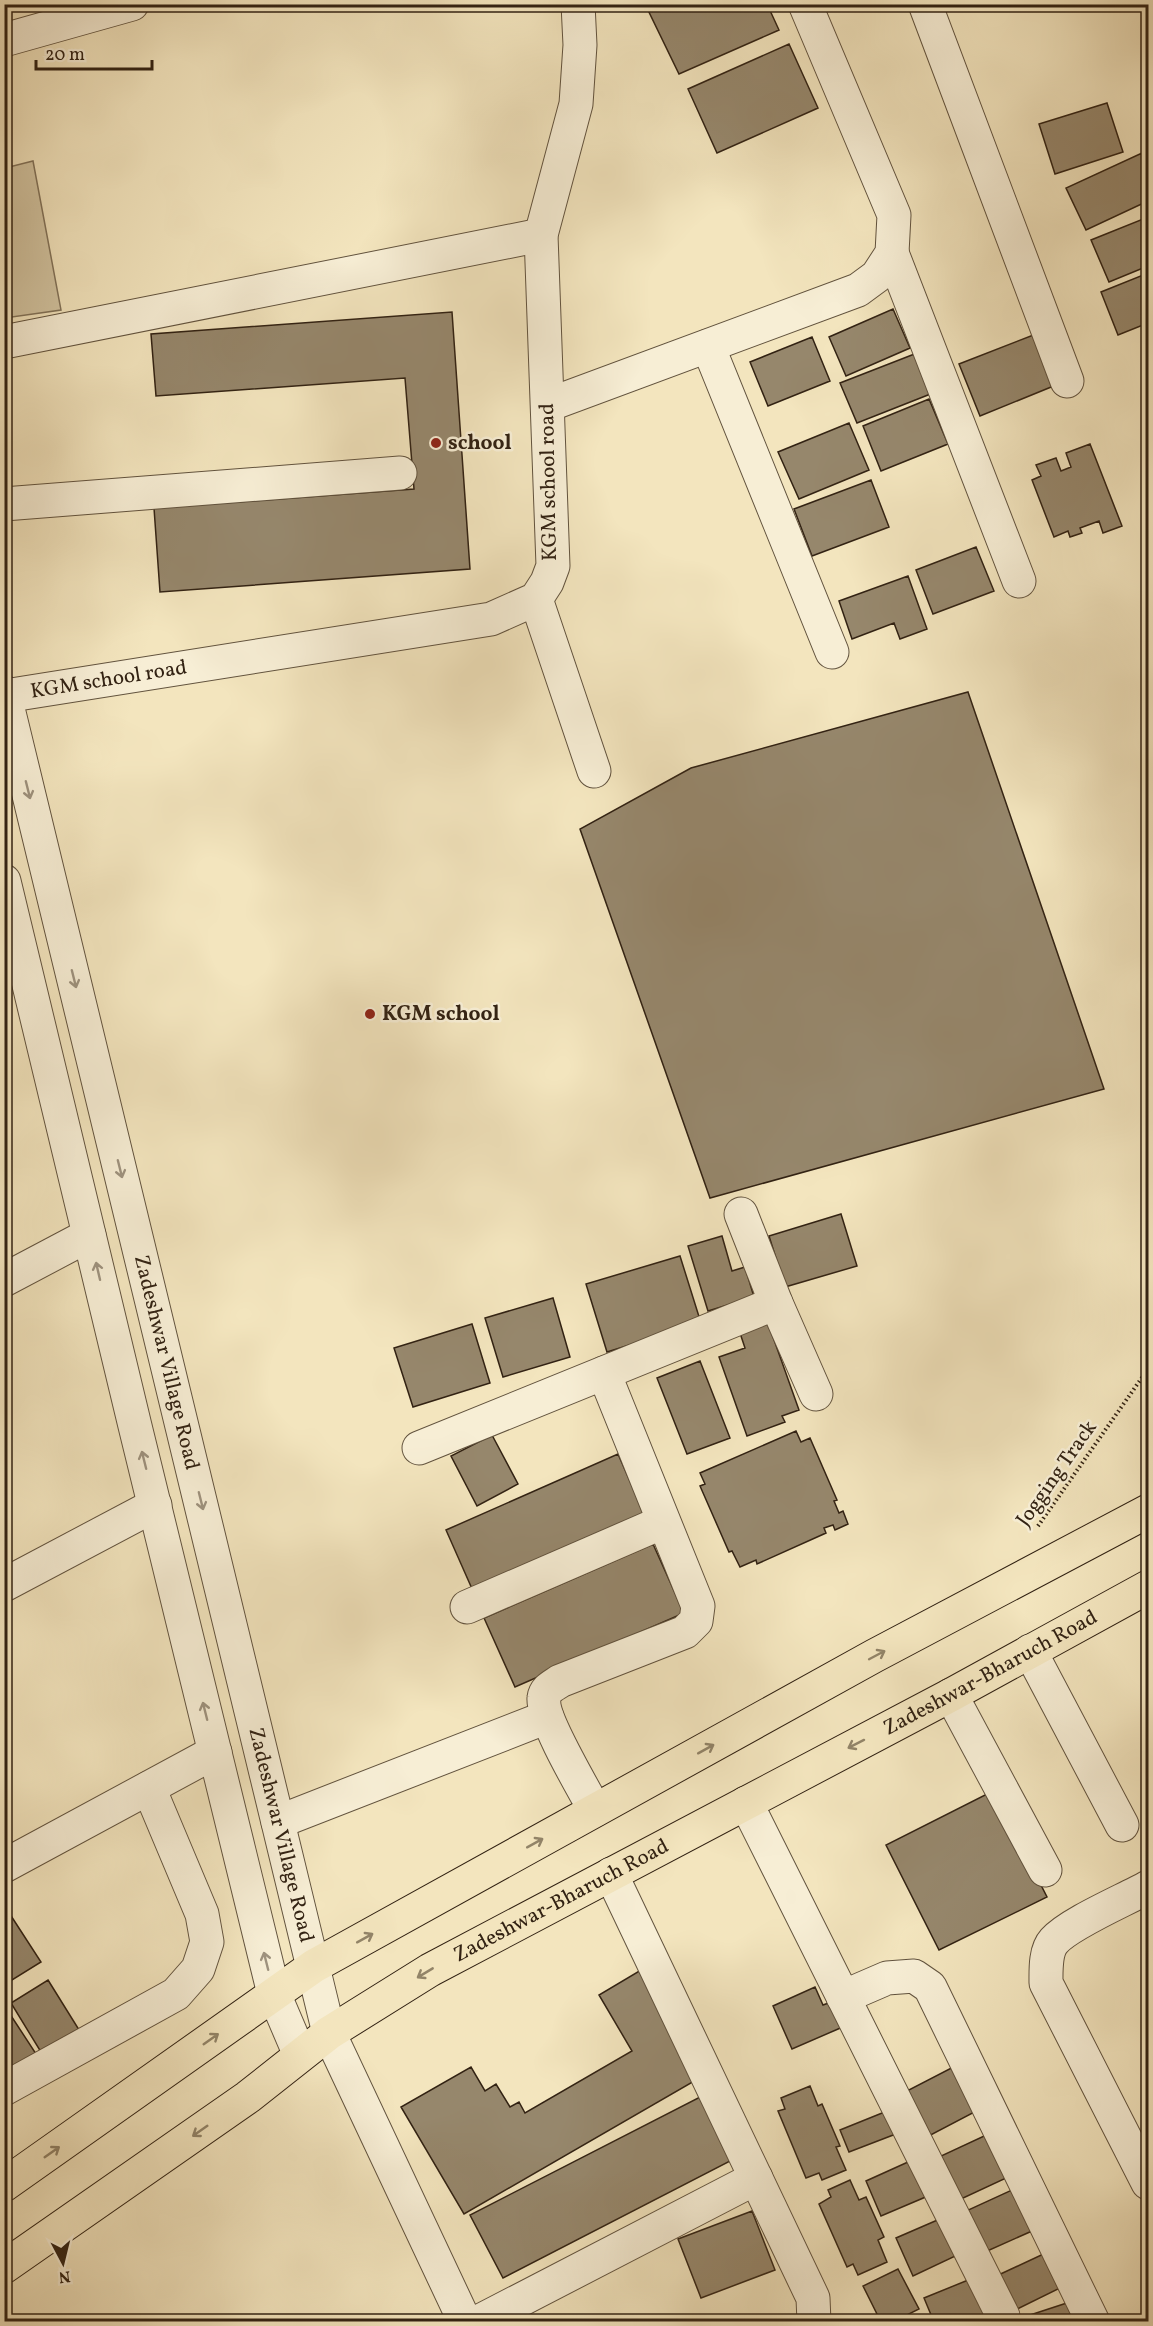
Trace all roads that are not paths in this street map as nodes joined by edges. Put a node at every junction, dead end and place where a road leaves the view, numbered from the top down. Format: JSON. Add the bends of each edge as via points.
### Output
{"nodes":[{"id":1,"x":578,"y":4,"type":"edge"},
{"id":2,"x":805,"y":4,"type":"edge"},
{"id":3,"x":925,"y":4,"type":"edge"},
{"id":4,"x":112,"y":7,"type":"edge"},
{"id":5,"x":4,"y":40,"type":"edge"},
{"id":6,"x":541,"y":235,"type":"junction"},
{"id":7,"x":892,"y":253,"type":"junction"},
{"id":8,"x":4,"y":342,"type":"edge"},
{"id":9,"x":708,"y":346,"type":"junction"},
{"id":10,"x":1067,"y":381,"type":"dead end"},
{"id":11,"x":548,"y":405,"type":"junction"},
{"id":12,"x":400,"y":473,"type":"dead end"},
{"id":13,"x":4,"y":504,"type":"edge"},
{"id":14,"x":1019,"y":581,"type":"dead end"},
{"id":15,"x":536,"y":599,"type":"junction"},
{"id":16,"x":832,"y":652,"type":"dead end"},
{"id":17,"x":5,"y":694,"type":"edge"},
{"id":18,"x":594,"y":771,"type":"dead end"},
{"id":19,"x":4,"y":881,"type":"edge"},
{"id":20,"x":741,"y":1214,"type":"dead end"},
{"id":21,"x":89,"y":1235,"type":"junction"},
{"id":22,"x":4,"y":1280,"type":"edge"},
{"id":23,"x":776,"y":1303,"type":"junction"},
{"id":24,"x":604,"y":1373,"type":"junction"},
{"id":25,"x":816,"y":1394,"type":"dead end"},
{"id":26,"x":419,"y":1448,"type":"dead end"},
{"id":27,"x":155,"y":1505,"type":"junction"},
{"id":28,"x":1149,"y":1511,"type":"edge"},
{"id":29,"x":663,"y":1522,"type":"junction"},
{"id":30,"x":4,"y":1585,"type":"edge"},
{"id":31,"x":1149,"y":1587,"type":"edge"},
{"id":32,"x":467,"y":1607,"type":"dead end"},
{"id":33,"x":1030,"y":1651,"type":"junction"},
{"id":34,"x":951,"y":1695,"type":"junction"},
{"id":35,"x":547,"y":1717,"type":"junction"},
{"id":36,"x":215,"y":1752,"type":"junction"},
{"id":37,"x":149,"y":1788,"type":"junction"},
{"id":38,"x":746,"y":1803,"type":"junction"},
{"id":39,"x":595,"y":1810,"type":"junction"},
{"id":40,"x":278,"y":1822,"type":"junction"},
{"id":41,"x":1122,"y":1825,"type":"dead end"},
{"id":42,"x":4,"y":1866,"type":"edge"},
{"id":43,"x":1045,"y":1870,"type":"dead end"},
{"id":44,"x":611,"y":1874,"type":"junction"},
{"id":45,"x":1149,"y":1887,"type":"edge"},
{"id":46,"x":314,"y":1966,"type":"junction"},
{"id":47,"x":274,"y":1994,"type":"junction"},
{"id":48,"x":843,"y":1997,"type":"junction"},
{"id":49,"x":330,"y":2032,"type":"junction"},
{"id":50,"x":300,"y":2055,"type":"junction"},
{"id":51,"x":4,"y":2089,"type":"edge"},
{"id":52,"x":756,"y":2178,"type":"junction"},
{"id":53,"x":1149,"y":2183,"type":"edge"},
{"id":54,"x":4,"y":2185,"type":"edge"},
{"id":55,"x":4,"y":2267,"type":"edge"},
{"id":56,"x":1003,"y":2316,"type":"dead end"},
{"id":57,"x":465,"y":2322,"type":"edge"},
{"id":58,"x":478,"y":2322,"type":"edge"},
{"id":59,"x":814,"y":2322,"type":"edge"},
{"id":60,"x":1093,"y":2322,"type":"edge"}],
"edges":[{"from":1,"to":6,"type":"street","name":"KGM school road","via":[[576,104]]},
{"from":2,"to":7,"type":"street","via":[[894,215]]},
{"from":3,"to":10,"type":"street"},
{"from":4,"to":5,"type":"street"},
{"from":6,"to":8,"type":"street"},
{"from":6,"to":11,"type":"street","name":"KGM school road"},
{"from":7,"to":9,"type":"street","via":[[877,276],[858,290]]},
{"from":7,"to":14,"type":"street"},
{"from":9,"to":11,"type":"street"},
{"from":9,"to":16,"type":"street"},
{"from":11,"to":15,"type":"street","name":"KGM school road","via":[[553,566]]},
{"from":12,"to":13,"type":"street"},
{"from":15,"to":17,"type":"street","name":"KGM school road","via":[[491,619]]},
{"from":15,"to":18,"type":"street"},
{"from":17,"to":40,"type":"street","name":"Zadeshwar Village Road","one_way":true},
{"from":19,"to":21,"type":"street"},
{"from":20,"to":23,"type":"street"},
{"from":21,"to":22,"type":"street"},
{"from":27,"to":21,"type":"street","one_way":true},
{"from":23,"to":24,"type":"street"},
{"from":23,"to":25,"type":"street"},
{"from":24,"to":26,"type":"street"},
{"from":24,"to":29,"type":"street"},
{"from":27,"to":30,"type":"street"},
{"from":36,"to":27,"type":"street","one_way":true},
{"from":39,"to":28,"type":"main road","one_way":true,"via":[[874,1656]]},
{"from":29,"to":32,"type":"street"},
{"from":29,"to":35,"type":"street","via":[[698,1606],[696,1621],[685,1632],[560,1681],[547,1690],[543,1699]]},
{"from":31,"to":33,"type":"main road","name":"Zadeshwar-Bharuch Road"},
{"from":33,"to":34,"type":"main road","name":"Zadeshwar-Bharuch Road"},
{"from":33,"to":41,"type":"street"},
{"from":34,"to":38,"type":"main road","name":"Zadeshwar-Bharuch Road","one_way":true},
{"from":34,"to":43,"type":"street"},
{"from":35,"to":39,"type":"street"},
{"from":35,"to":40,"type":"street"},
{"from":36,"to":37,"type":"street"},
{"from":47,"to":36,"type":"street","one_way":true},
{"from":37,"to":42,"type":"street"},
{"from":37,"to":51,"type":"street","via":[[202,1914],[207,1942],[198,1970],[176,1994]]},
{"from":38,"to":44,"type":"main road","name":"Zadeshwar-Bharuch Road"},
{"from":38,"to":48,"type":"street"},
{"from":46,"to":39,"type":"main road","one_way":true},
{"from":40,"to":46,"type":"street","name":"Zadeshwar Village Road"},
{"from":44,"to":49,"type":"main road","name":"Zadeshwar-Bharuch Road","one_way":true,"via":[[430,1970]]},
{"from":44,"to":52,"type":"street"},
{"from":45,"to":53,"type":"street","via":[[1052,1942],[1046,1983]]},
{"from":46,"to":47,"type":"main road"},
{"from":46,"to":49,"type":"street","name":"Zadeshwar Village Road"},
{"from":47,"to":50,"type":"street"},
{"from":54,"to":47,"type":"main road","one_way":true},
{"from":48,"to":56,"type":"street"},
{"from":48,"to":60,"type":"street","via":[[887,1978],[914,1976],[930,1987]]},
{"from":49,"to":50,"type":"main road","name":"Zadeshwar-Bharuch Road"},
{"from":49,"to":57,"type":"street","name":"Zadeshwar Village Road"},
{"from":50,"to":55,"type":"main road","name":"Zadeshwar-Bharuch Road","one_way":true,"via":[[248,2097]]},
{"from":52,"to":58,"type":"street"},
{"from":52,"to":59,"type":"street","via":[[813,2298]]}]}
